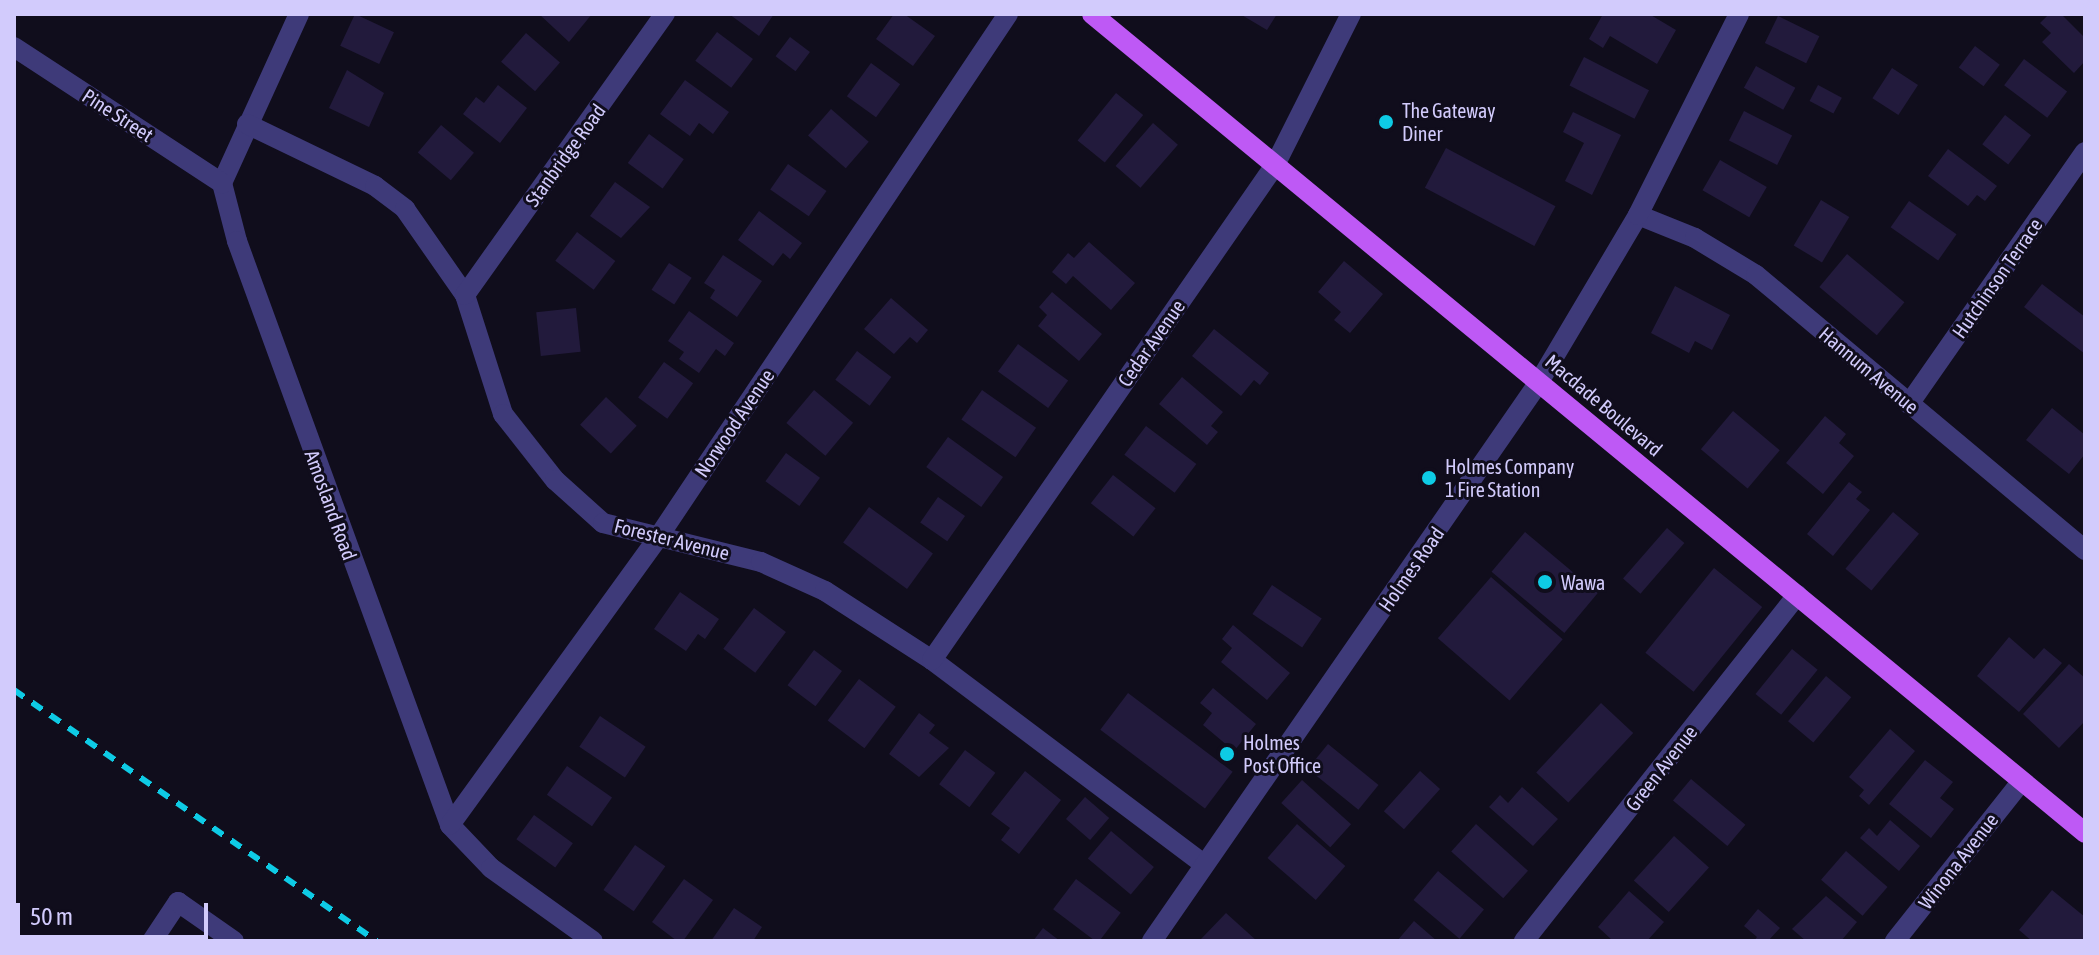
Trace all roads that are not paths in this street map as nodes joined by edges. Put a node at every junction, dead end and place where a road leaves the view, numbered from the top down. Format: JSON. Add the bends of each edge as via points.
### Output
{"nodes":[{"id":1,"x":299,"y":14,"type":"edge"},
{"id":2,"x":665,"y":14,"type":"edge"},
{"id":3,"x":1008,"y":14,"type":"edge"},
{"id":4,"x":1092,"y":14,"type":"edge"},
{"id":5,"x":1351,"y":14,"type":"edge"},
{"id":6,"x":1739,"y":14,"type":"edge"},
{"id":7,"x":14,"y":47,"type":"edge"},
{"id":8,"x":247,"y":124,"type":"junction"},
{"id":9,"x":2085,"y":152,"type":"edge"},
{"id":10,"x":1275,"y":165,"type":"junction"},
{"id":11,"x":222,"y":183,"type":"junction"},
{"id":12,"x":1638,"y":215,"type":"junction"},
{"id":13,"x":465,"y":295,"type":"junction"},
{"id":14,"x":1539,"y":382,"type":"junction"},
{"id":15,"x":1909,"y":404,"type":"junction"},
{"id":16,"x":661,"y":533,"type":"junction"},
{"id":17,"x":2085,"y":550,"type":"edge"},
{"id":18,"x":1797,"y":595,"type":"junction"},
{"id":19,"x":932,"y":660,"type":"junction"},
{"id":20,"x":2022,"y":781,"type":"junction"},
{"id":21,"x":450,"y":825,"type":"junction"},
{"id":22,"x":2085,"y":833,"type":"edge"},
{"id":23,"x":1204,"y":864,"type":"junction"},
{"id":24,"x":152,"y":941,"type":"edge"},
{"id":25,"x":234,"y":941,"type":"edge"},
{"id":26,"x":593,"y":941,"type":"edge"},
{"id":27,"x":1152,"y":941,"type":"edge"},
{"id":28,"x":1524,"y":941,"type":"edge"},
{"id":29,"x":1895,"y":941,"type":"edge"}],
"edges":[{"from":1,"to":8,"type":"street"},
{"from":2,"to":13,"type":"street","name":"Stanbridge Road"},
{"from":3,"to":16,"type":"street","name":"Norwood Avenue"},
{"from":4,"to":10,"type":"main road","name":"Macdade Boulevard"},
{"from":5,"to":10,"type":"street","name":"Cedar Avenue"},
{"from":6,"to":12,"type":"street","name":"Holmes Road"},
{"from":7,"to":11,"type":"street","name":"Pine Street"},
{"from":8,"to":11,"type":"street"},
{"from":8,"to":13,"type":"street","name":"Forester Avenue","via":[[375,186],[405,209]]},
{"from":9,"to":15,"type":"street","name":"Hutchinson Terrace"},
{"from":10,"to":14,"type":"main road","name":"Macdade Boulevard"},
{"from":10,"to":19,"type":"street","name":"Cedar Avenue"},
{"from":11,"to":21,"type":"street","name":"Amosland Road","via":[[247,271]]},
{"from":12,"to":14,"type":"street","name":"Holmes Road"},
{"from":12,"to":15,"type":"street","name":"Hannum Avenue","via":[[1695,238],[1756,275]]},
{"from":13,"to":16,"type":"street","name":"Forester Avenue","via":[[503,414],[555,480],[603,523]]},
{"from":14,"to":18,"type":"main road","name":"Macdade Boulevard"},
{"from":14,"to":23,"type":"street","name":"Holmes Road"},
{"from":15,"to":17,"type":"street","name":"Hannum Avenue"},
{"from":16,"to":19,"type":"street","name":"Forester Avenue","via":[[761,562],[825,591]]},
{"from":16,"to":21,"type":"street","name":"Norwood Avenue"},
{"from":18,"to":20,"type":"main road","name":"Macdade Boulevard"},
{"from":18,"to":28,"type":"street","name":"Green Avenue"},
{"from":19,"to":23,"type":"street","name":"Forester Avenue"},
{"from":20,"to":22,"type":"main road","name":"Macdade Boulevard"},
{"from":20,"to":29,"type":"street","name":"Winona Avenue"},
{"from":21,"to":26,"type":"street","name":"Amosland Road","via":[[491,868]]},
{"from":23,"to":27,"type":"street","name":"Holmes Road"},
{"from":24,"to":25,"type":"street","via":[[178,902]]}]}
